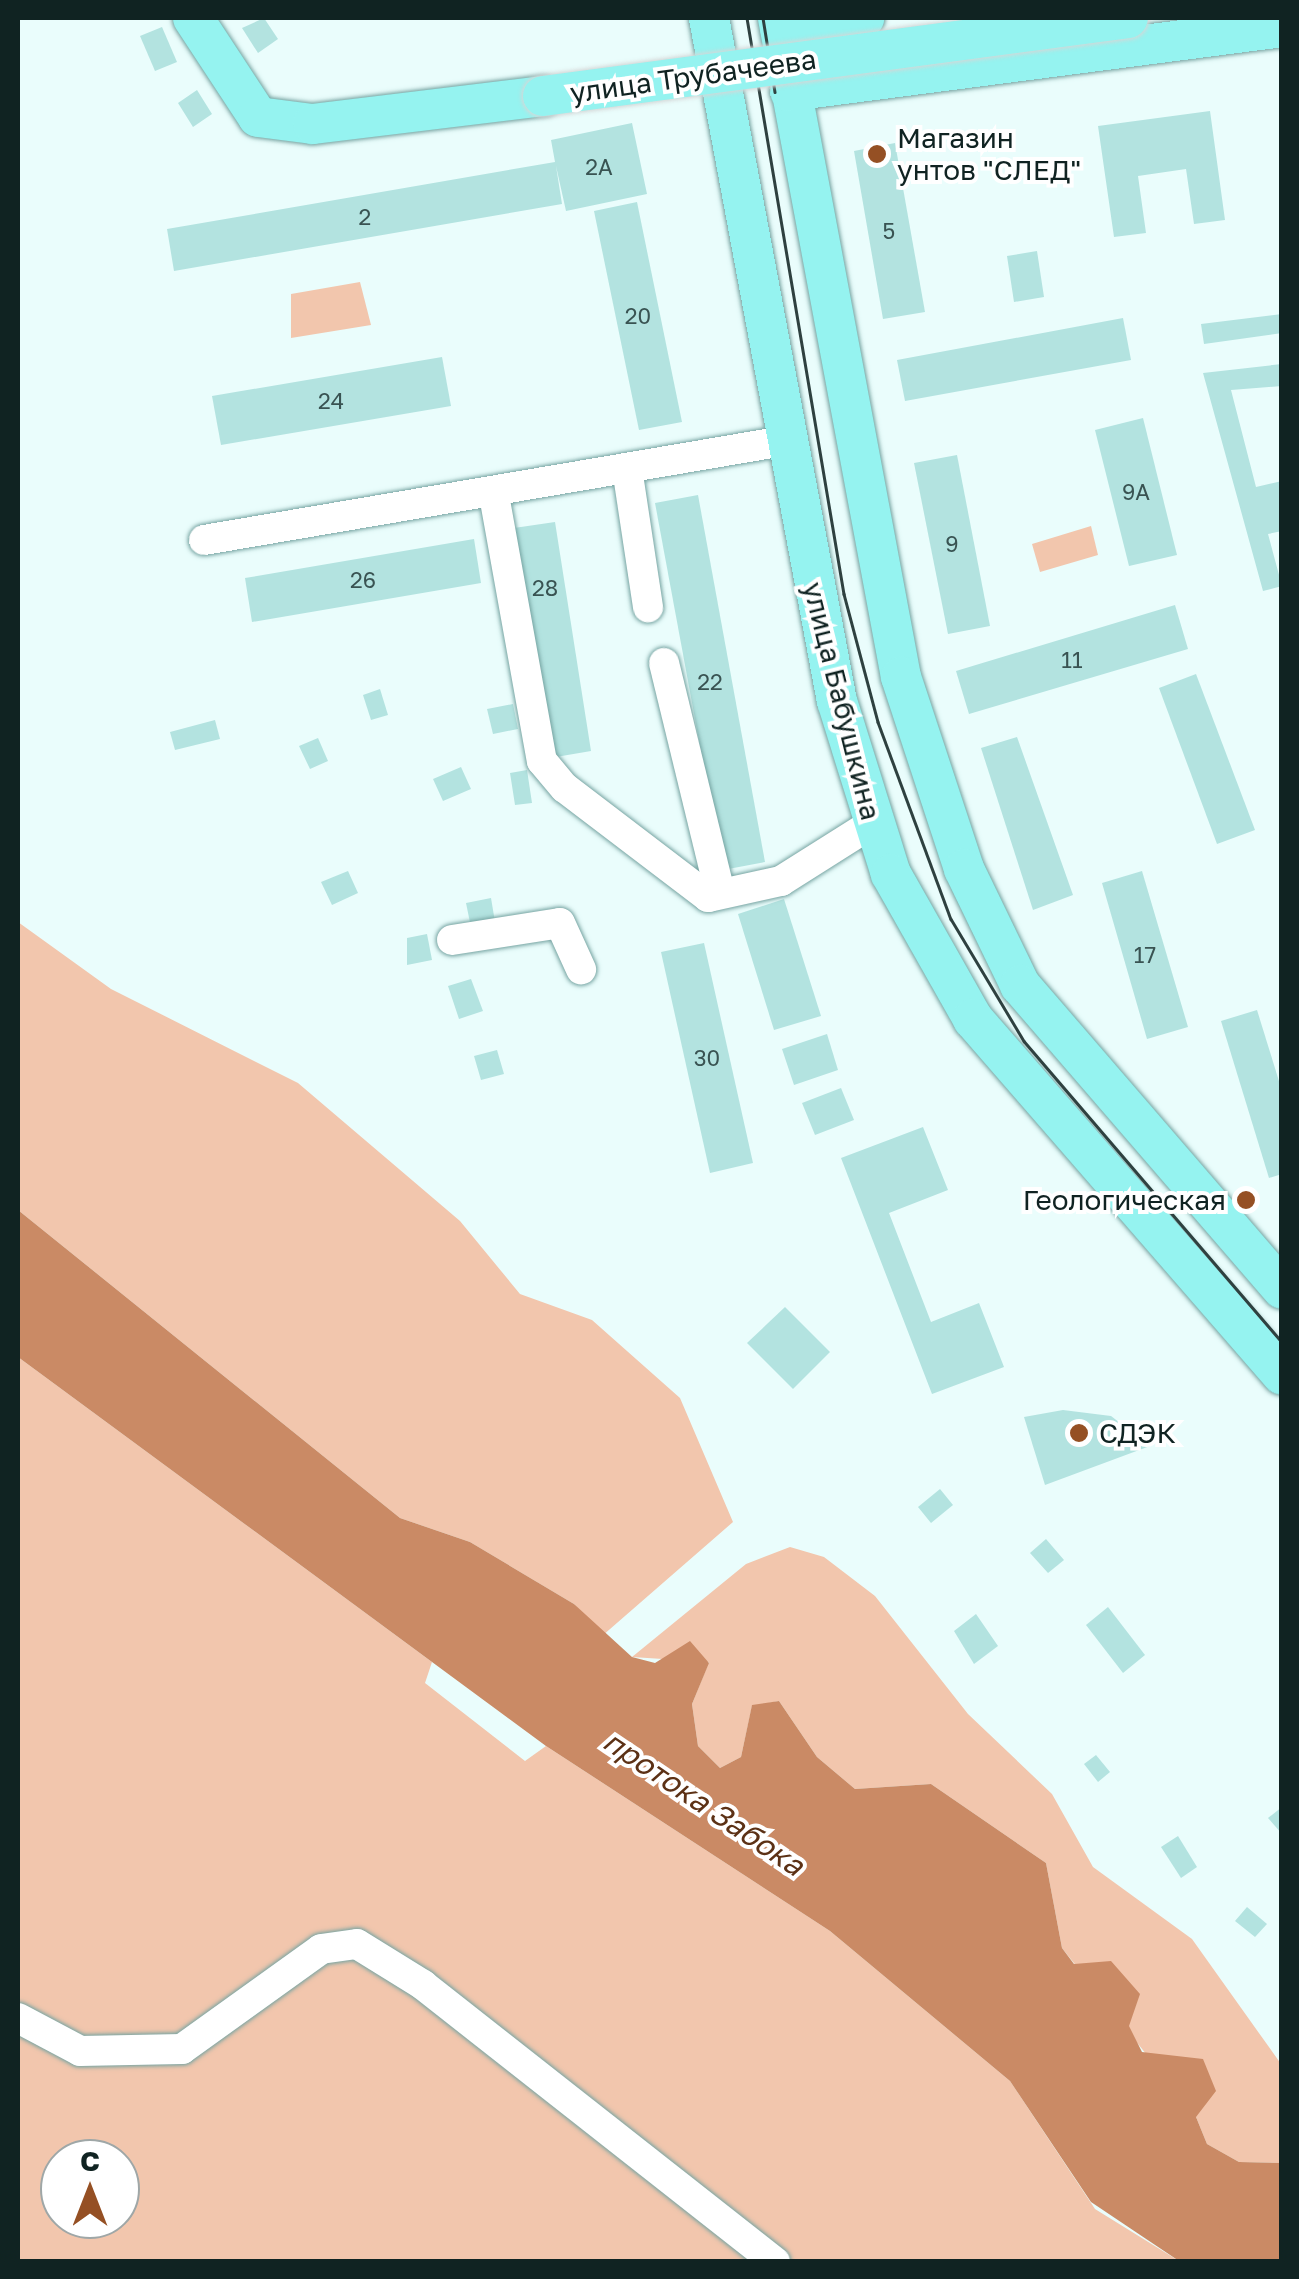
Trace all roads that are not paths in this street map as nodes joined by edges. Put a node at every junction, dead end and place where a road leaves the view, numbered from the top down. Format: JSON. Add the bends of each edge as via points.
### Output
{"nodes":[{"id":1,"x":193,"y":18,"type":"edge"},
{"id":2,"x":709,"y":18,"type":"edge"},
{"id":3,"x":864,"y":18,"type":"edge"},
{"id":4,"x":1128,"y":18,"type":"edge"},
{"id":5,"x":779,"y":23,"type":"edge"},
{"id":6,"x":1282,"y":27,"type":"edge"},
{"id":7,"x":790,"y":90,"type":"junction"},
{"id":8,"x":784,"y":442,"type":"junction"},
{"id":9,"x":627,"y":468,"type":"junction"},
{"id":10,"x":494,"y":495,"type":"junction"},
{"id":11,"x":204,"y":540,"type":"dead end"},
{"id":12,"x":648,"y":606,"type":"dead end"},
{"id":13,"x":664,"y":663,"type":"dead end"},
{"id":14,"x":871,"y":824,"type":"junction"},
{"id":15,"x":720,"y":893,"type":"junction"},
{"id":16,"x":452,"y":940,"type":"dead end"},
{"id":17,"x":581,"y":969,"type":"dead end"},
{"id":18,"x":1282,"y":1288,"type":"edge"},
{"id":19,"x":1282,"y":1374,"type":"edge"},
{"id":20,"x":18,"y":2018,"type":"edge"},
{"id":21,"x":775,"y":2262,"type":"edge"}],
"edges":[{"from":1,"to":4,"type":"main road","name":"улица Трубачеева","bridge":true,"via":[[258,117],[313,124]]},
{"from":2,"to":8,"type":"main road","name":"улица Бабушкина"},
{"from":3,"to":5,"type":"main road","name":"улица Трубачеева"},
{"from":5,"to":7,"type":"main road"},
{"from":6,"to":7,"type":"main road","name":"улица Трубачеева"},
{"from":7,"to":18,"type":"main road","via":[[902,676],[964,869],[1020,985]]},
{"from":8,"to":9,"type":"street"},
{"from":8,"to":14,"type":"main road","name":"улица Бабушкина"},
{"from":9,"to":10,"type":"street"},
{"from":9,"to":12,"type":"street"},
{"from":10,"to":11,"type":"street"},
{"from":10,"to":15,"type":"street","via":[[542,762],[708,896]]},
{"from":13,"to":15,"type":"street"},
{"from":14,"to":15,"type":"street","via":[[782,880]]},
{"from":14,"to":19,"type":"main road","name":"улица Бабушкина","via":[[973,1020]]},
{"from":16,"to":17,"type":"street","via":[[560,924]]},
{"from":20,"to":21,"type":"street","via":[[80,2051],[182,2049],[320,1950],[357,1944]]}]}
